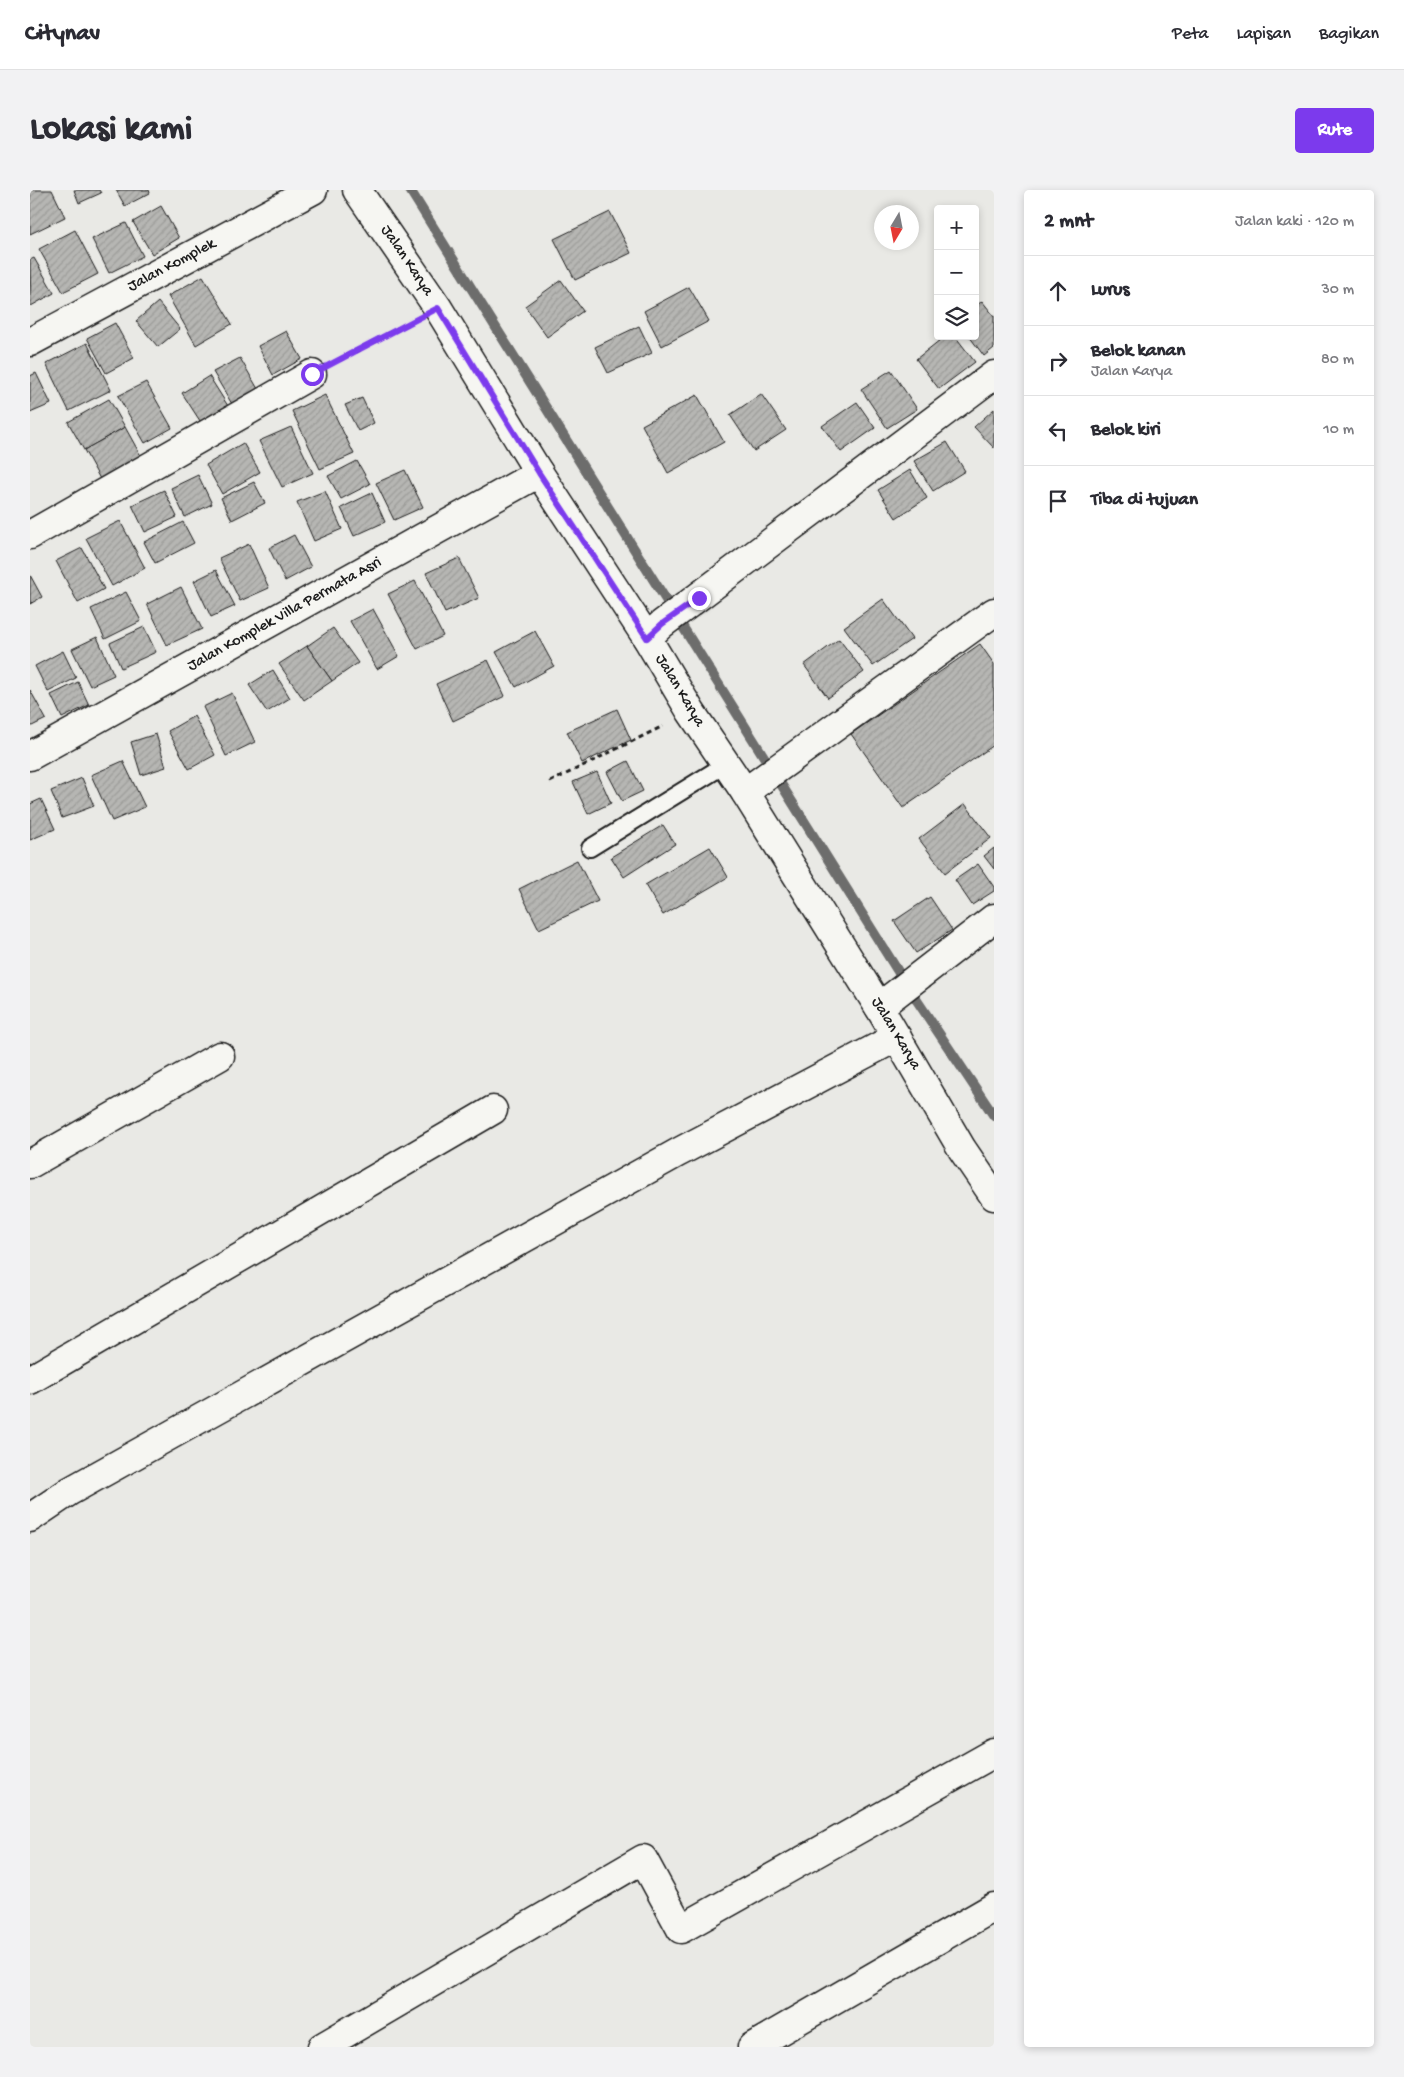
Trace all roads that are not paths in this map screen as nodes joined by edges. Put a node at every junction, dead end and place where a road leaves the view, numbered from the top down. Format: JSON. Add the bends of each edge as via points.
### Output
{"nodes":[{"id":1,"x":313,"y":190,"type":"edge"},
{"id":2,"x":357,"y":190,"type":"edge"},
{"id":3,"x":30,"y":342,"type":"edge"},
{"id":4,"x":312,"y":374,"type":"road end"},
{"id":5,"x":994,"y":375,"type":"edge"},
{"id":6,"x":539,"y":473,"type":"junction"},
{"id":7,"x":30,"y":535,"type":"edge"},
{"id":8,"x":994,"y":612,"type":"edge"},
{"id":9,"x":654,"y":631,"type":"junction"},
{"id":10,"x":30,"y":756,"type":"edge"},
{"id":11,"x":726,"y":764,"type":"junction"},
{"id":12,"x":751,"y":788,"type":"junction"},
{"id":13,"x":590,"y":848,"type":"dead end"},
{"id":14,"x":994,"y":918,"type":"edge"},
{"id":15,"x":886,"y":1002,"type":"junction"},
{"id":16,"x":897,"y":1037,"type":"junction"},
{"id":17,"x":220,"y":1056,"type":"dead end"},
{"id":18,"x":493,"y":1110,"type":"dead end"},
{"id":19,"x":30,"y":1164,"type":"edge"},
{"id":20,"x":994,"y":1196,"type":"edge"},
{"id":21,"x":30,"y":1380,"type":"edge"},
{"id":22,"x":30,"y":1518,"type":"edge"},
{"id":23,"x":994,"y":1754,"type":"edge"},
{"id":24,"x":994,"y":1908,"type":"edge"},
{"id":25,"x":322,"y":2047,"type":"edge"},
{"id":26,"x":752,"y":2047,"type":"edge"}],
"edges":[{"from":1,"to":3,"type":"street","name":"Jalan Komplek"},
{"from":2,"to":6,"type":"street","name":"Jalan Karya","via":[[438,308]]},
{"from":4,"to":7,"type":"street"},
{"from":5,"to":9,"type":"street"},
{"from":6,"to":9,"type":"street","name":"Jalan Karya"},
{"from":6,"to":10,"type":"street","name":"Jalan Komplek Villa Permata Asri"},
{"from":8,"to":12,"type":"street"},
{"from":9,"to":11,"type":"street","name":"Jalan Karya","via":[[691,712]]},
{"from":11,"to":12,"type":"street","name":"Jalan Karya"},
{"from":11,"to":13,"type":"lane"},
{"from":12,"to":15,"type":"street","name":"Jalan Karya"},
{"from":14,"to":15,"type":"street"},
{"from":15,"to":16,"type":"street","name":"Jalan Karya"},
{"from":16,"to":20,"type":"street","name":"Jalan Karya","via":[[962,1149]]},
{"from":16,"to":22,"type":"street","via":[[653,1166],[78,1486]]},
{"from":17,"to":19,"type":"street"},
{"from":18,"to":21,"type":"street"},
{"from":23,"to":25,"type":"street","via":[[681,1928],[643,1859]]},
{"from":24,"to":26,"type":"street"}]}
